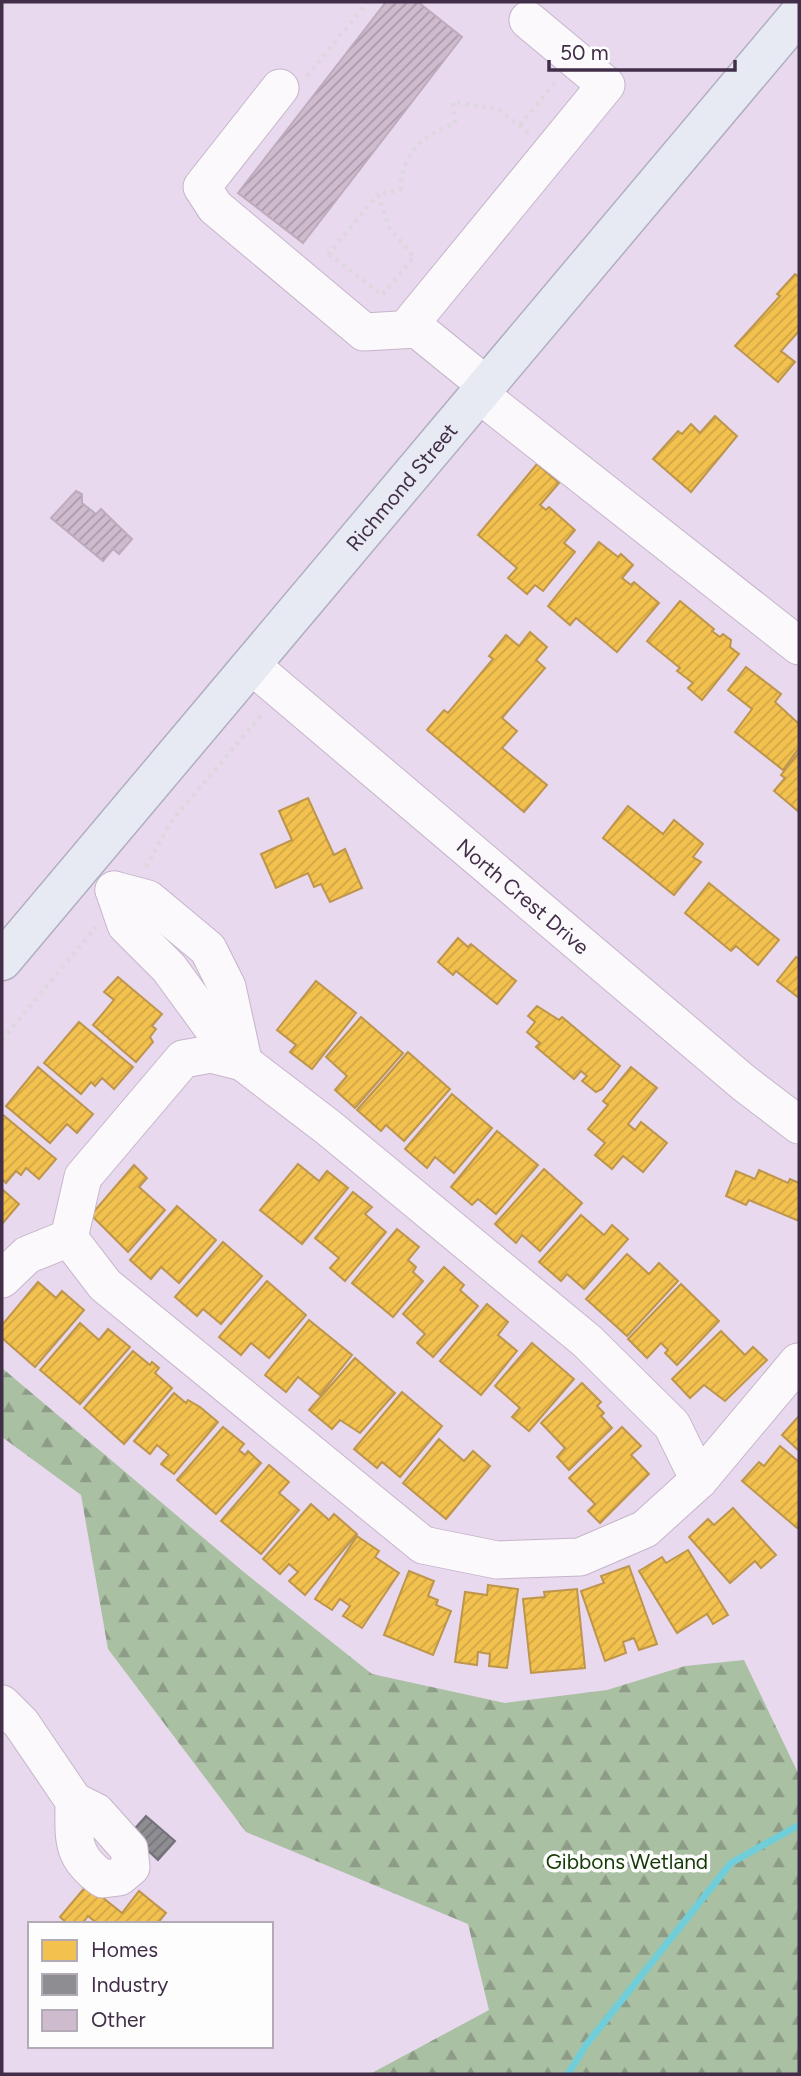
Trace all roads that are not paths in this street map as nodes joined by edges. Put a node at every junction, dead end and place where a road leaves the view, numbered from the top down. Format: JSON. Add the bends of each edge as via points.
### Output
{"nodes":[{"id":1,"x":799,"y":14,"type":"edge"},
{"id":2,"x":528,"y":20,"type":"dead end"},
{"id":3,"x":293,"y":83,"type":"road end"},
{"id":4,"x":406,"y":329,"type":"junction"},
{"id":5,"x":483,"y":389,"type":"junction"},
{"id":6,"x":799,"y":646,"type":"edge"},
{"id":7,"x":251,"y":665,"type":"junction"},
{"id":8,"x":2,"y":961,"type":"edge"},
{"id":9,"x":799,"y":1125,"type":"edge"},
{"id":10,"x":69,"y":1238,"type":"junction"},
{"id":11,"x":2,"y":1279,"type":"edge"},
{"id":12,"x":798,"y":1362,"type":"edge"},
{"id":13,"x":699,"y":1480,"type":"junction"},
{"id":14,"x":2,"y":1704,"type":"edge"},
{"id":15,"x":74,"y":1801,"type":"dead end"}],
"edges":[{"from":1,"to":5,"type":"main road","name":"Richmond Street"},
{"from":2,"to":4,"type":"street","via":[[606,85]]},
{"from":3,"to":4,"type":"street","via":[[202,187],[215,207],[365,332]]},
{"from":4,"to":5,"type":"street","via":[[417,329]]},
{"from":5,"to":6,"type":"street"},
{"from":5,"to":7,"type":"main road","name":"Richmond Street"},
{"from":7,"to":8,"type":"main road","name":"Richmond Street"},
{"from":7,"to":9,"type":"street","name":"North Crest Drive"},
{"from":10,"to":11,"type":"street","via":[[27,1255]]},
{"from":10,"to":13,"type":"street","via":[[105,1284],[423,1545],[498,1560],[580,1557],[645,1528]]},
{"from":10,"to":13,"type":"street","via":[[83,1177],[183,1059],[211,1054],[243,1062],[587,1340],[672,1425]]},
{"from":12,"to":13,"type":"street"},
{"from":14,"to":15,"type":"street","via":[[21,1723]]}]}
